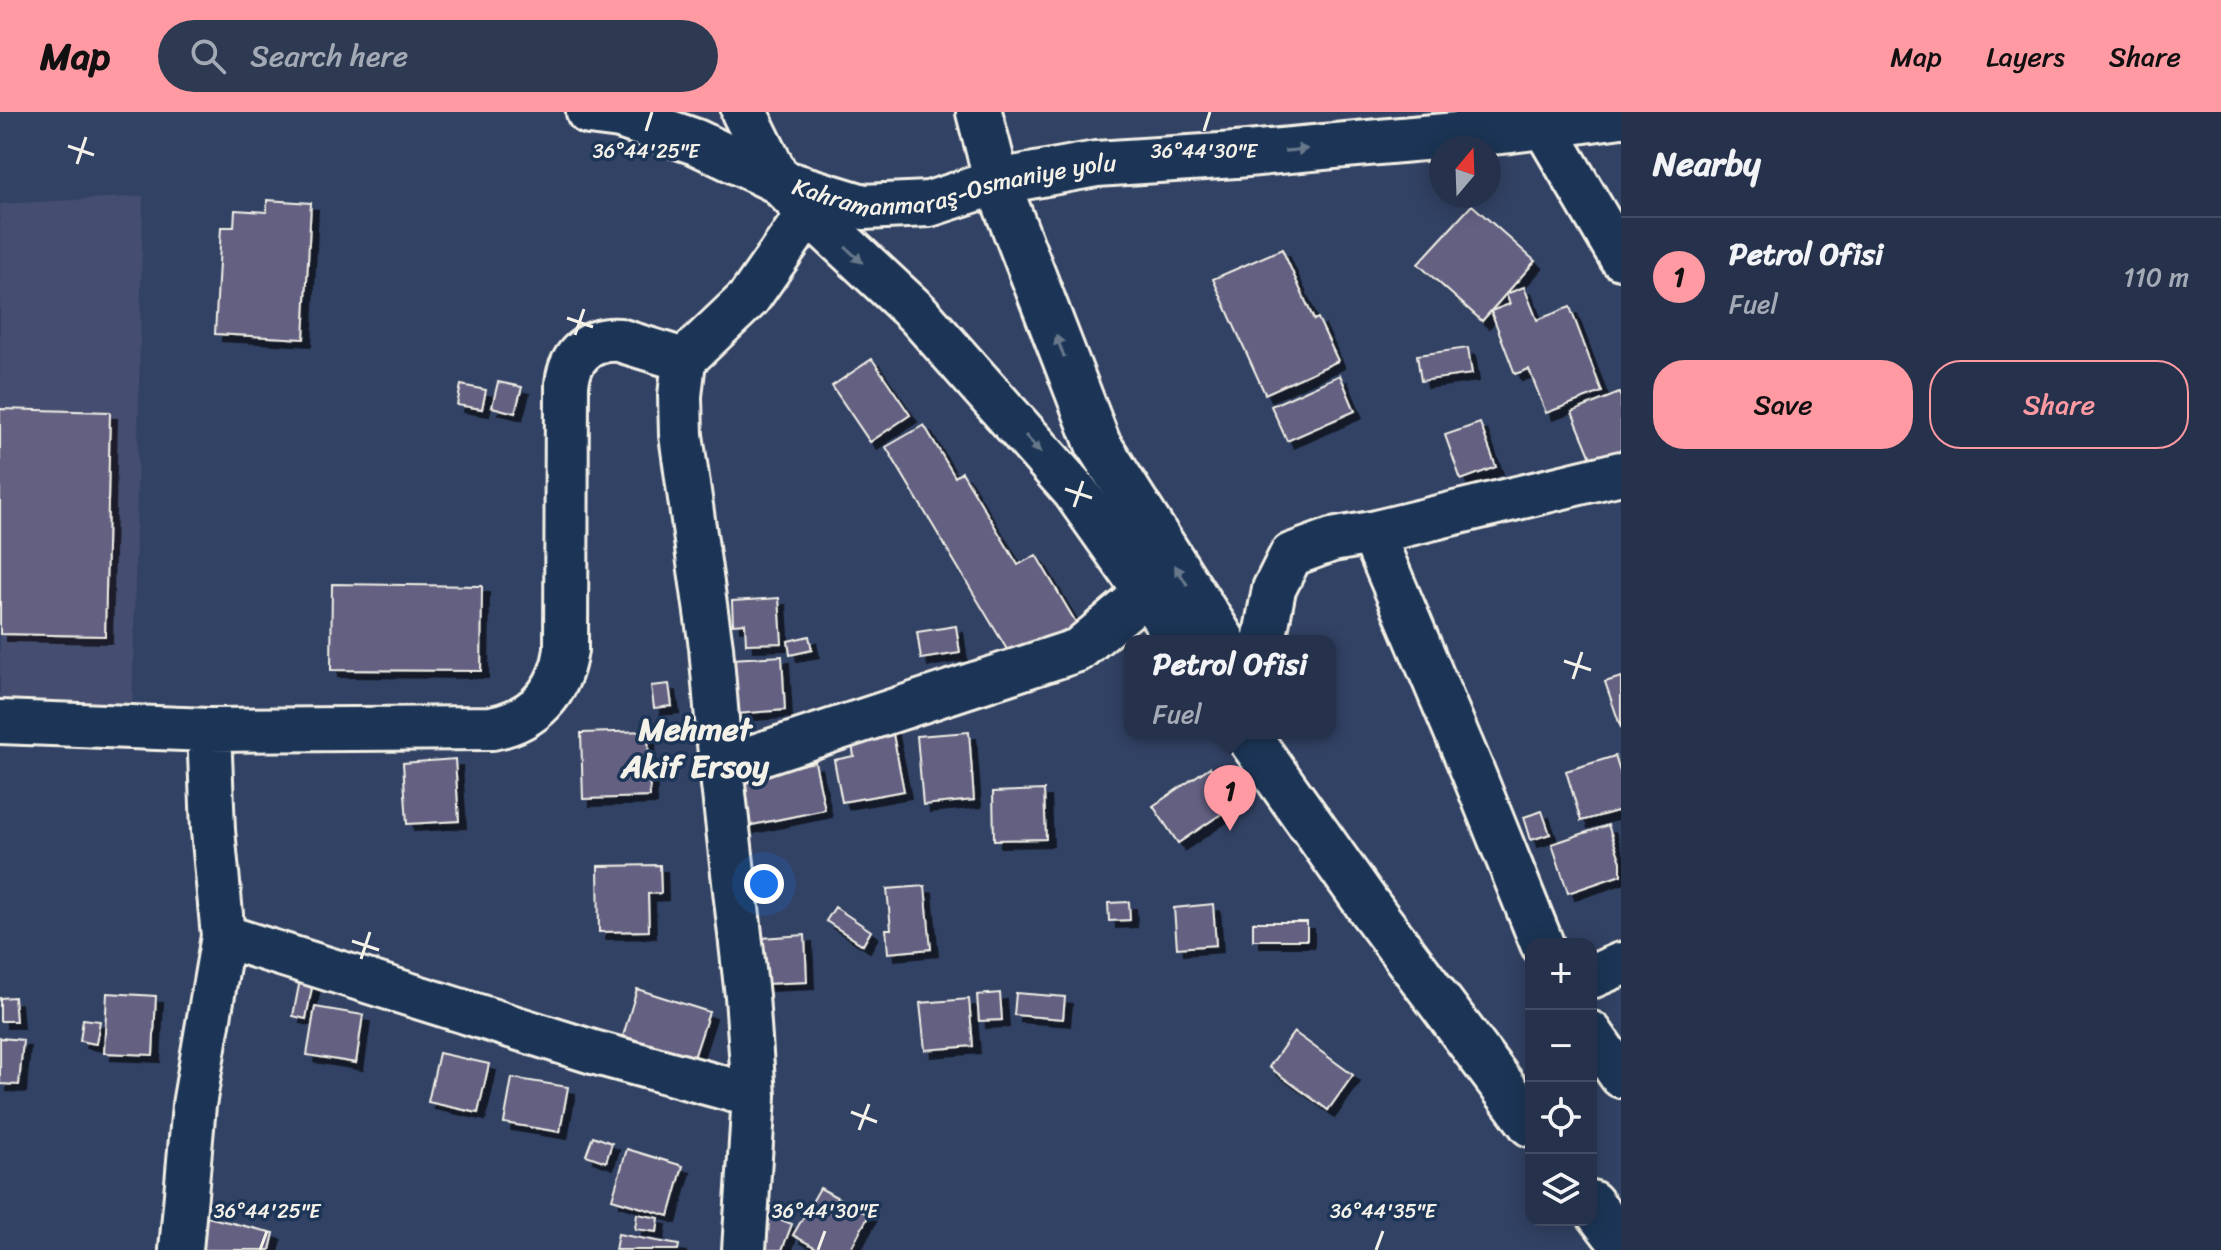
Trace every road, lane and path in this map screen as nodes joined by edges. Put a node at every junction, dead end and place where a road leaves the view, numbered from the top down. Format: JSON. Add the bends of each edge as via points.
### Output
{"nodes":[{"id":1,"x":589,"y":112,"type":"edge"},
{"id":2,"x":744,"y":112,"type":"edge"},
{"id":3,"x":979,"y":112,"type":"edge"},
{"id":4,"x":1621,"y":115,"type":"edge"},
{"id":5,"x":1543,"y":125,"type":"junction"},
{"id":6,"x":778,"y":181,"type":"junction"},
{"id":7,"x":997,"y":182,"type":"junction"},
{"id":8,"x":809,"y":212,"type":"junction"},
{"id":9,"x":1621,"y":258,"type":"edge"},
{"id":10,"x":684,"y":360,"type":"junction"},
{"id":11,"x":1621,"y":473,"type":"edge"},
{"id":12,"x":1372,"y":533,"type":"junction"},
{"id":13,"x":1147,"y":592,"type":"junction"},
{"id":14,"x":1177,"y":635,"type":"edge"},
{"id":15,"x":1219,"y":635,"type":"edge"},
{"id":16,"x":1265,"y":635,"type":"edge"},
{"id":17,"x":0,"y":722,"type":"edge"},
{"id":18,"x":209,"y":730,"type":"junction"},
{"id":19,"x":1250,"y":739,"type":"edge"},
{"id":20,"x":1280,"y":739,"type":"edge"},
{"id":21,"x":721,"y":767,"type":"junction"},
{"id":22,"x":1372,"y":911,"type":"junction"},
{"id":23,"x":223,"y":936,"type":"junction"},
{"id":24,"x":1540,"y":938,"type":"edge"},
{"id":25,"x":1621,"y":964,"type":"edge"},
{"id":26,"x":1597,"y":974,"type":"edge"},
{"id":27,"x":1597,"y":1042,"type":"edge"},
{"id":28,"x":1621,"y":1076,"type":"edge"},
{"id":29,"x":754,"y":1096,"type":"junction"},
{"id":30,"x":1525,"y":1116,"type":"edge"},
{"id":31,"x":1597,"y":1211,"type":"edge"},
{"id":32,"x":1621,"y":1242,"type":"edge"},
{"id":33,"x":181,"y":1250,"type":"edge"},
{"id":34,"x":744,"y":1250,"type":"edge"}],
"edges":[{"from":1,"to":6,"type":"main road","name":"Kahramanmaraş-Osmaniye yolu","via":[[620,116],[696,142]]},
{"from":2,"to":6,"type":"main road"},
{"from":3,"to":7,"type":"main road"},
{"from":4,"to":5,"type":"main road","name":"Kahramanmaraş-Osmaniye yolu"},
{"from":7,"to":5,"type":"main road","name":"Kahramanmaraş-Osmaniye yolu","one_way":true,"via":[[1096,164]]},
{"from":5,"to":9,"type":"street"},
{"from":6,"to":7,"type":"main road","name":"Kahramanmaraş-Osmaniye yolu","via":[[863,207],[929,204]]},
{"from":6,"to":8,"type":"main road"},
{"from":15,"to":7,"type":"main road","one_way":true,"via":[[1098,444]]},
{"from":8,"to":10,"type":"street","via":[[749,298]]},
{"from":8,"to":13,"type":"main road","one_way":true,"via":[[918,314],[1075,491]]},
{"from":10,"to":18,"type":"street","via":[[608,339],[587,346],[572,362],[567,384],[566,650],[560,677],[533,712],[492,728]]},
{"from":10,"to":21,"type":"street","via":[[681,435],[711,647]]},
{"from":11,"to":12,"type":"street"},
{"from":12,"to":16,"type":"street","via":[[1291,555],[1274,589]]},
{"from":12,"to":24,"type":"street"},
{"from":13,"to":14,"type":"main road"},
{"from":13,"to":21,"type":"street","via":[[1078,650]]},
{"from":17,"to":18,"type":"street"},
{"from":18,"to":23,"type":"street"},
{"from":19,"to":22,"type":"main road"},
{"from":20,"to":22,"type":"main road"},
{"from":21,"to":29,"type":"street"},
{"from":22,"to":30,"type":"main road"},
{"from":23,"to":29,"type":"street","via":[[593,1052]]},
{"from":23,"to":33,"type":"street","via":[[194,1105]]},
{"from":25,"to":26,"type":"street"},
{"from":27,"to":28,"type":"street"},
{"from":29,"to":34,"type":"street"},
{"from":31,"to":32,"type":"main road"}]}
